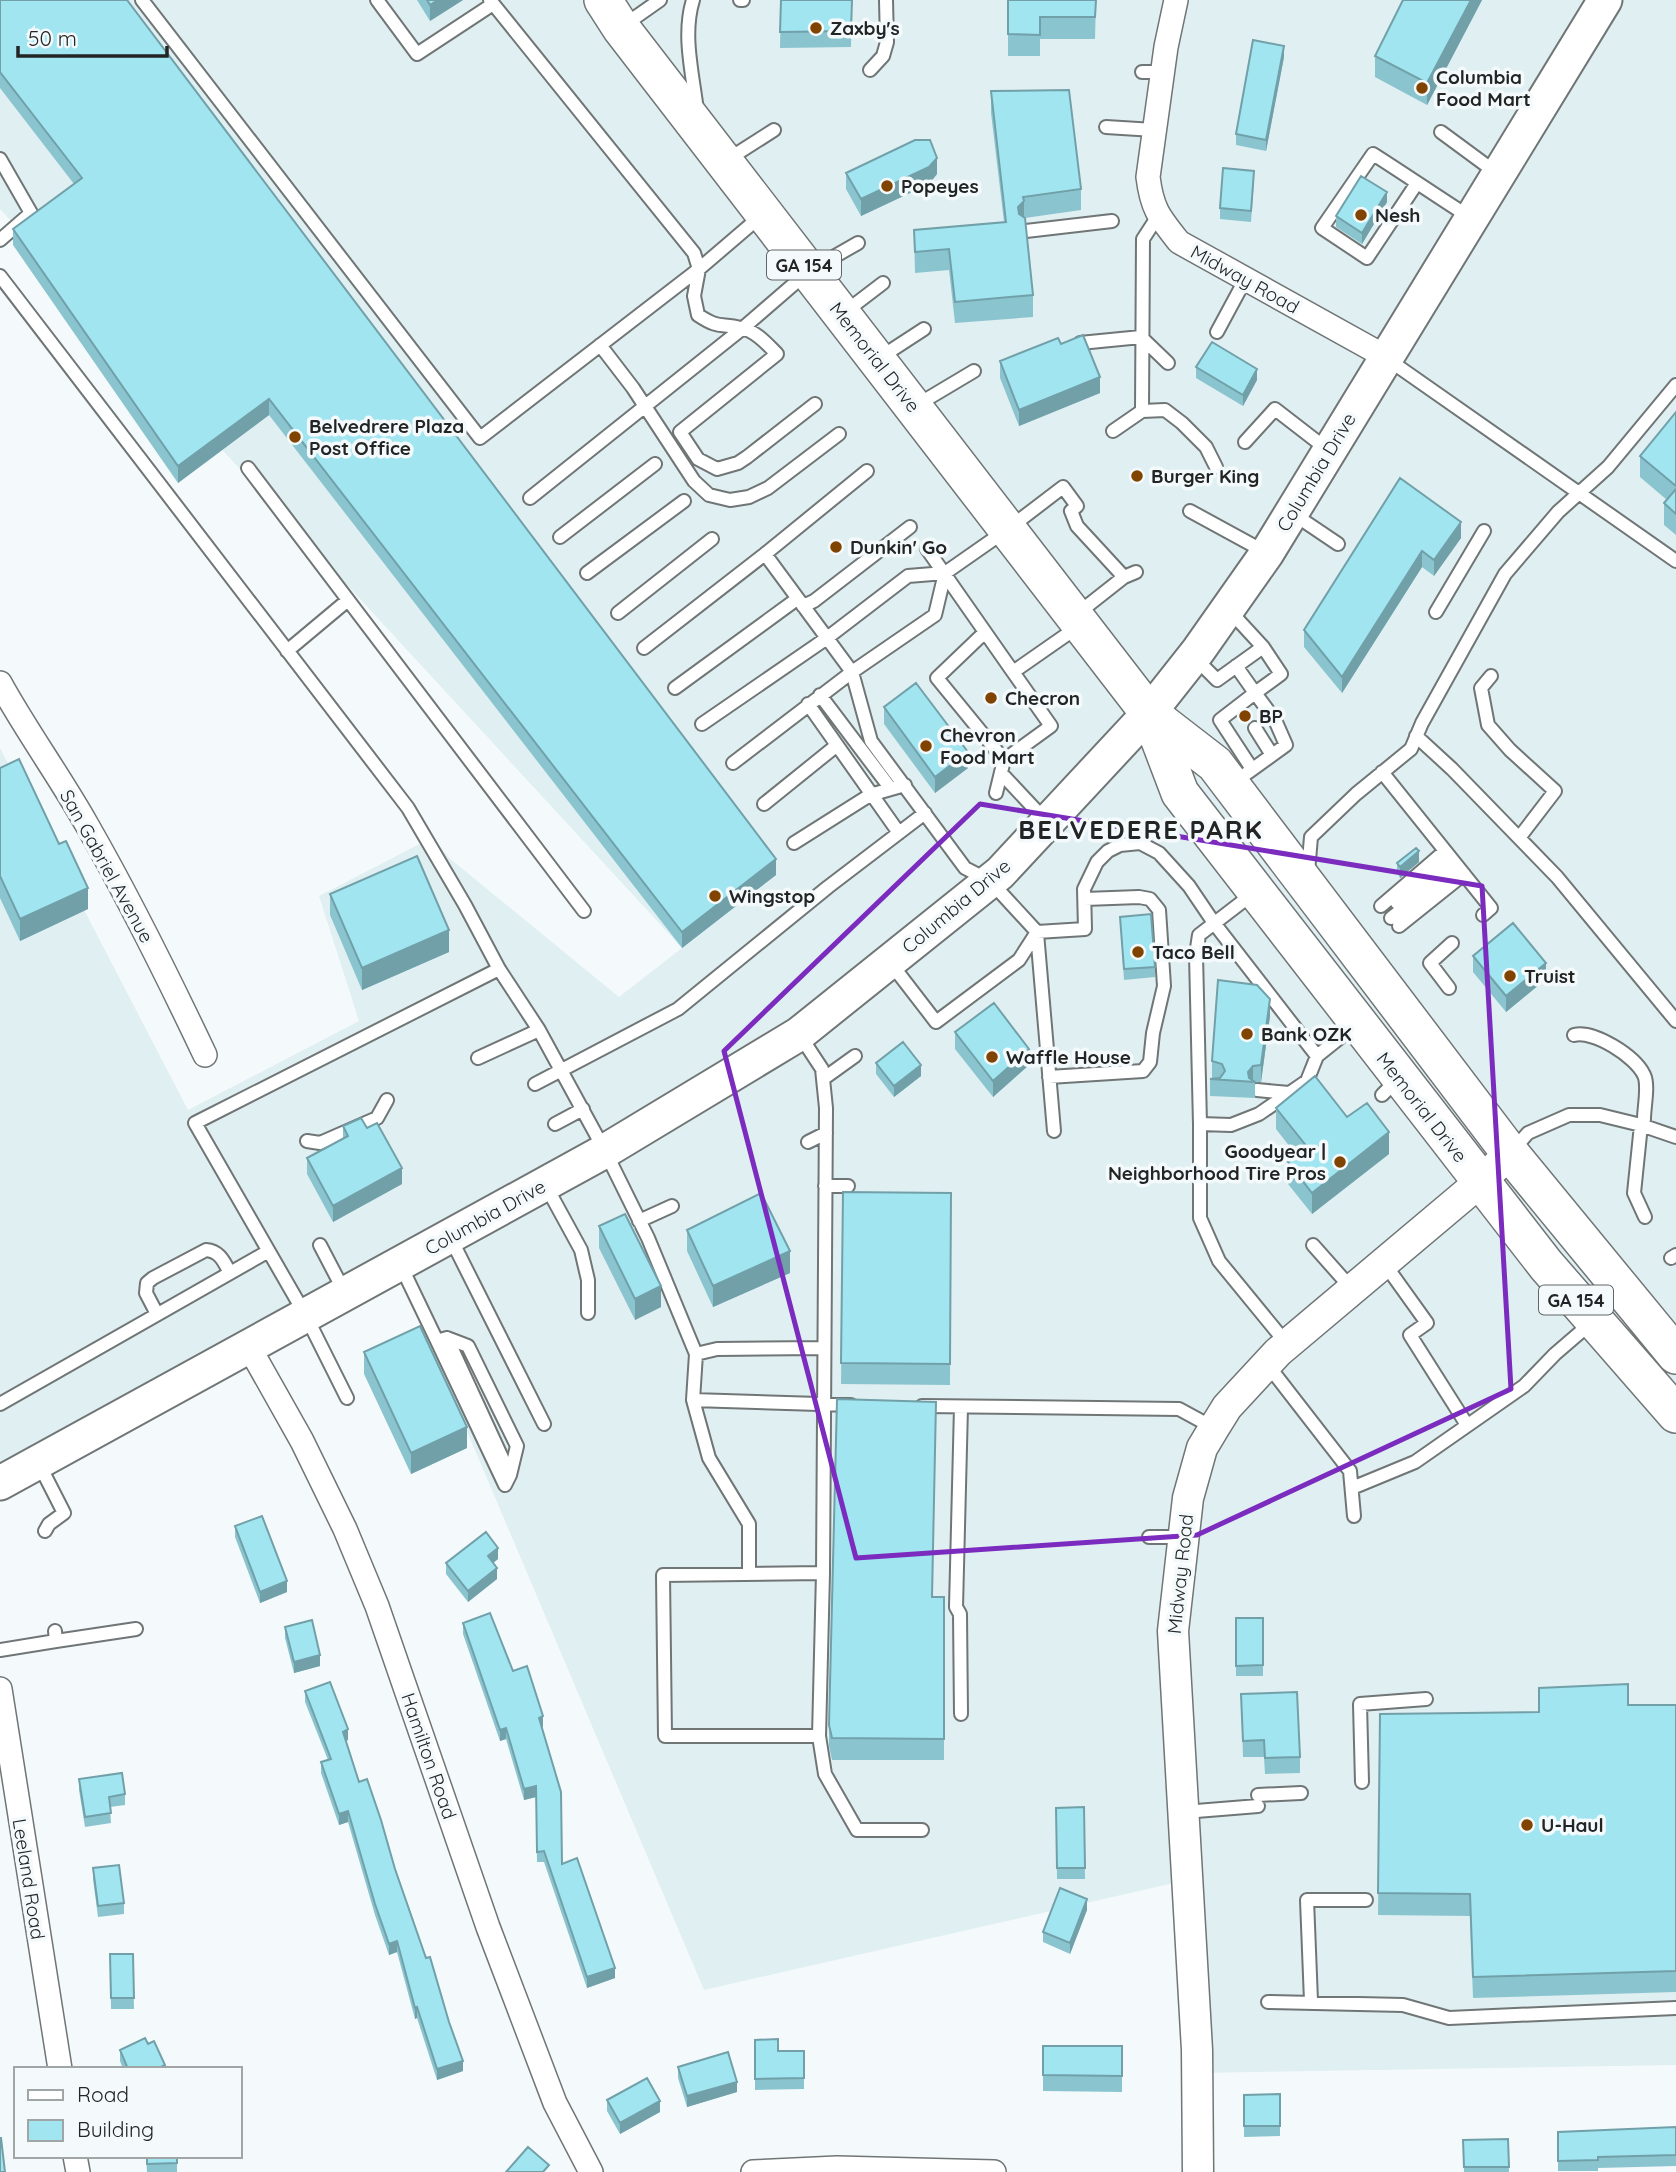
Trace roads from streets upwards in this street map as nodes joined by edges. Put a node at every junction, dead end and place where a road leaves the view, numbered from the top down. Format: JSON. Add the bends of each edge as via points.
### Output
{"nodes":[{"id":1,"x":1176,"y":0,"type":"edge"},
{"id":2,"x":1605,"y":0,"type":"edge"},
{"id":3,"x":612,"y":14,"type":"edge"},
{"id":4,"x":1386,"y":358,"type":"junction"},
{"id":5,"x":0,"y":683,"type":"edge"},
{"id":6,"x":1149,"y":713,"type":"junction"},
{"id":7,"x":205,"y":1055,"type":"dead end"},
{"id":8,"x":1510,"y":1153,"type":"junction"},
{"id":9,"x":1480,"y":1182,"type":"junction"},
{"id":10,"x":249,"y":1347,"type":"junction"},
{"id":11,"x":1676,"y":1355,"type":"edge"},
{"id":12,"x":1676,"y":1414,"type":"edge"},
{"id":13,"x":0,"y":1483,"type":"edge"},
{"id":14,"x":0,"y":1689,"type":"edge"},
{"id":15,"x":60,"y":2067,"type":"edge"},
{"id":16,"x":591,"y":2172,"type":"edge"},
{"id":17,"x":753,"y":2172,"type":"edge"},
{"id":18,"x":994,"y":2172,"type":"edge"},
{"id":19,"x":1198,"y":2172,"type":"edge"}],
"edges":[{"from":1,"to":4,"type":"street","name":"Midway Road","via":[[1152,72],[1154,130],[1148,177],[1158,216],[1179,242]]},
{"from":2,"to":4,"type":"main road","name":"Columbia Drive"},
{"from":3,"to":6,"type":"main road","name":"Memorial Drive","number":"GA 154"},
{"from":4,"to":6,"type":"main road","name":"Columbia Drive","via":[[1267,553]]},
{"from":5,"to":7,"type":"street","name":"San Gabriel Avenue","via":[[86,823]]},
{"from":6,"to":8,"type":"main road","name":"Memorial Drive","number":"GA 154","via":[[1215,764],[1241,777],[1307,884]]},
{"from":6,"to":9,"type":"main road","name":"Memorial Drive","number":"GA 154","via":[[1180,793],[1322,975],[1357,1024],[1391,1087]]},
{"from":6,"to":10,"type":"main road","name":"Columbia Drive","via":[[990,881],[799,1034],[605,1151]]},
{"from":8,"to":9,"type":"street","name":"Midway Road"},
{"from":8,"to":11,"type":"main road","name":"Memorial Drive","number":"GA 154"},
{"from":9,"to":12,"type":"main road","name":"Memorial Drive","number":"GA 154"},
{"from":9,"to":19,"type":"street","name":"Midway Road","via":[[1277,1354],[1227,1407],[1202,1448],[1188,1498],[1172,1631],[1197,2050]]},
{"from":10,"to":13,"type":"main road","name":"Columbia Drive"},
{"from":10,"to":16,"type":"street","name":"Hamilton Road","via":[[351,1542],[555,2103]]},
{"from":14,"to":15,"type":"street","name":"Leeland Road"},
{"from":17,"to":18,"type":"street","via":[[837,2168]]}]}
